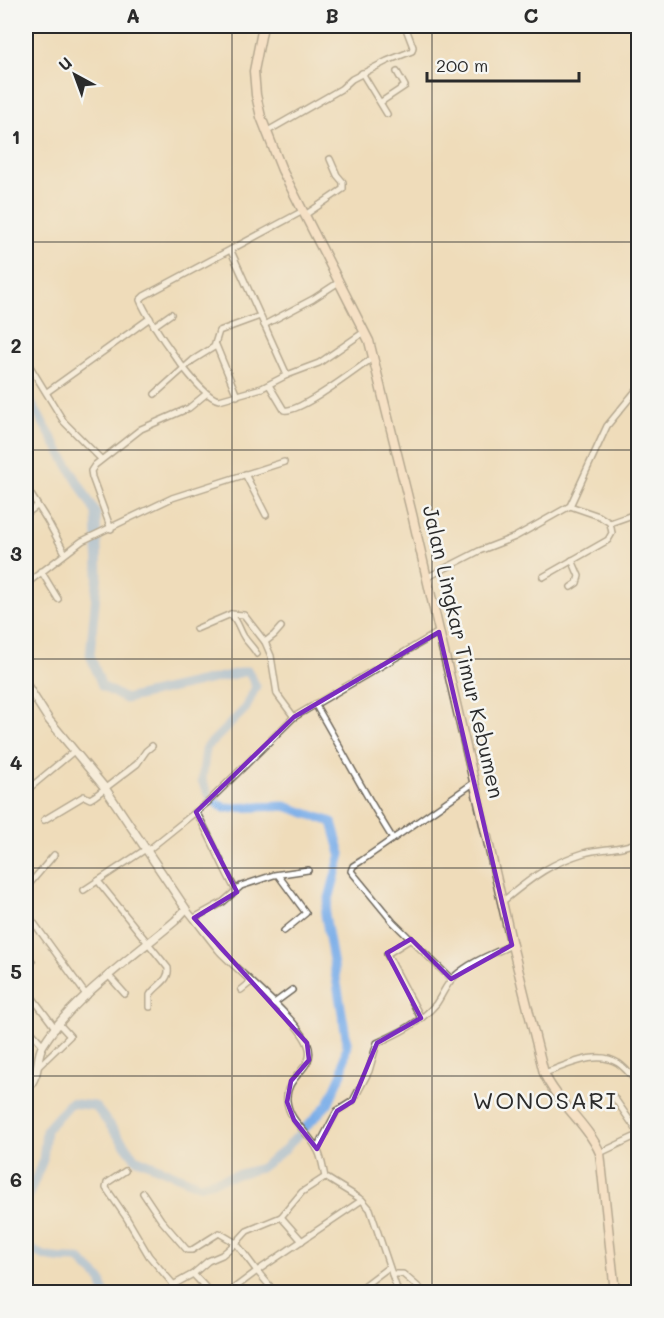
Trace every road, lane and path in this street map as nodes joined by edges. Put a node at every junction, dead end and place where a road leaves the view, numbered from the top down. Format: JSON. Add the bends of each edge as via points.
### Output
{"nodes":[{"id":1,"x":263,"y":26,"type":"edge"},
{"id":2,"x":405,"y":26,"type":"edge"},
{"id":3,"x":397,"y":72,"type":"dead end"},
{"id":4,"x":362,"y":74,"type":"junction"},
{"id":5,"x":381,"y":102,"type":"junction"},
{"id":6,"x":387,"y":114,"type":"dead end"},
{"id":7,"x":266,"y":132,"type":"junction"},
{"id":8,"x":330,"y":159,"type":"dead end"},
{"id":9,"x":304,"y":213,"type":"junction"},
{"id":10,"x":231,"y":251,"type":"junction"},
{"id":11,"x":339,"y":282,"type":"junction"},
{"id":12,"x":171,"y":314,"type":"dead end"},
{"id":13,"x":26,"y":316,"type":"edge"},
{"id":14,"x":260,"y":316,"type":"junction"},
{"id":15,"x":150,"y":318,"type":"junction"},
{"id":16,"x":264,"y":325,"type":"junction"},
{"id":17,"x":26,"y":326,"type":"edge"},
{"id":18,"x":154,"y":326,"type":"junction"},
{"id":19,"x":364,"y":332,"type":"junction"},
{"id":20,"x":216,"y":345,"type":"junction"},
{"id":21,"x":374,"y":357,"type":"junction"},
{"id":22,"x":26,"y":360,"type":"edge"},
{"id":23,"x":185,"y":369,"type":"junction"},
{"id":24,"x":287,"y":375,"type":"junction"},
{"id":25,"x":268,"y":385,"type":"junction"},
{"id":26,"x":639,"y":388,"type":"edge"},
{"id":27,"x":47,"y":392,"type":"junction"},
{"id":28,"x":155,"y":394,"type":"dead end"},
{"id":29,"x":206,"y":394,"type":"junction"},
{"id":30,"x":237,"y":396,"type":"junction"},
{"id":31,"x":101,"y":459,"type":"junction"},
{"id":32,"x":284,"y":462,"type":"dead end"},
{"id":33,"x":245,"y":474,"type":"junction"},
{"id":34,"x":28,"y":490,"type":"dead end"},
{"id":35,"x":38,"y":506,"type":"junction"},
{"id":36,"x":570,"y":506,"type":"junction"},
{"id":37,"x":639,"y":513,"type":"edge"},
{"id":38,"x":26,"y":514,"type":"edge"},
{"id":39,"x":266,"y":515,"type":"dead end"},
{"id":40,"x":610,"y":523,"type":"junction"},
{"id":41,"x":110,"y":529,"type":"junction"},
{"id":42,"x":65,"y":553,"type":"junction"},
{"id":43,"x":572,"y":560,"type":"junction"},
{"id":44,"x":41,"y":572,"type":"junction"},
{"id":45,"x":543,"y":577,"type":"dead end"},
{"id":46,"x":426,"y":578,"type":"junction"},
{"id":47,"x":26,"y":584,"type":"edge"},
{"id":48,"x":571,"y":587,"type":"dead end"},
{"id":49,"x":58,"y":599,"type":"dead end"},
{"id":50,"x":231,"y":614,"type":"junction"},
{"id":51,"x":281,"y":627,"type":"dead end"},
{"id":52,"x":196,"y":629,"type":"dead end"},
{"id":53,"x":439,"y":632,"type":"junction"},
{"id":54,"x":265,"y":642,"type":"junction"},
{"id":55,"x":257,"y":654,"type":"dead end"},
{"id":56,"x":26,"y":684,"type":"edge"},
{"id":57,"x":315,"y":704,"type":"junction"},
{"id":58,"x":294,"y":717,"type":"junction"},
{"id":59,"x":152,"y":746,"type":"dead end"},
{"id":60,"x":74,"y":751,"type":"junction"},
{"id":61,"x":475,"y":782,"type":"junction"},
{"id":62,"x":105,"y":788,"type":"junction"},
{"id":63,"x":26,"y":791,"type":"edge"},
{"id":64,"x":196,"y":812,"type":"junction"},
{"id":65,"x":44,"y":820,"type":"dead end"},
{"id":66,"x":393,"y":838,"type":"junction"},
{"id":67,"x":639,"y":841,"type":"edge"},
{"id":68,"x":147,"y":850,"type":"junction"},
{"id":69,"x":54,"y":855,"type":"dead end"},
{"id":70,"x":308,"y":870,"type":"dead end"},
{"id":71,"x":278,"y":875,"type":"junction"},
{"id":72,"x":98,"y":881,"type":"junction"},
{"id":73,"x":26,"y":888,"type":"edge"},
{"id":74,"x":235,"y":889,"type":"junction"},
{"id":75,"x":84,"y":890,"type":"dead end"},
{"id":76,"x":503,"y":901,"type":"junction"},
{"id":77,"x":186,"y":909,"type":"junction"},
{"id":78,"x":26,"y":912,"type":"edge"},
{"id":79,"x":194,"y":918,"type":"junction"},
{"id":80,"x":393,"y":922,"type":"junction"},
{"id":81,"x":386,"y":927,"type":"dead end"},
{"id":82,"x":284,"y":931,"type":"dead end"},
{"id":83,"x":411,"y":939,"type":"junction"},
{"id":84,"x":147,"y":944,"type":"junction"},
{"id":85,"x":512,"y":945,"type":"junction"},
{"id":86,"x":32,"y":961,"type":"dead end"},
{"id":87,"x":26,"y":966,"type":"edge"},
{"id":88,"x":110,"y":976,"type":"junction"},
{"id":89,"x":451,"y":979,"type":"junction"},
{"id":90,"x":251,"y":982,"type":"junction"},
{"id":91,"x":26,"y":989,"type":"edge"},
{"id":92,"x":241,"y":990,"type":"dead end"},
{"id":93,"x":292,"y":990,"type":"dead end"},
{"id":94,"x":125,"y":994,"type":"dead end"},
{"id":95,"x":87,"y":996,"type":"junction"},
{"id":96,"x":273,"y":1004,"type":"junction"},
{"id":97,"x":150,"y":1007,"type":"dead end"},
{"id":98,"x":421,"y":1018,"type":"junction"},
{"id":99,"x":26,"y":1026,"type":"edge"},
{"id":100,"x":58,"y":1026,"type":"junction"},
{"id":101,"x":43,"y":1045,"type":"junction"},
{"id":102,"x":37,"y":1068,"type":"junction"},
{"id":103,"x":544,"y":1073,"type":"junction"},
{"id":104,"x":639,"y":1084,"type":"edge"},
{"id":105,"x":26,"y":1092,"type":"edge"},
{"id":106,"x":613,"y":1096,"type":"dead end"},
{"id":107,"x":639,"y":1134,"type":"edge"},
{"id":108,"x":315,"y":1147,"type":"junction"},
{"id":109,"x":600,"y":1154,"type":"junction"},
{"id":110,"x":125,"y":1171,"type":"dead end"},
{"id":111,"x":325,"y":1177,"type":"junction"},
{"id":112,"x":143,"y":1193,"type":"dead end"},
{"id":113,"x":362,"y":1200,"type":"junction"},
{"id":114,"x":281,"y":1217,"type":"junction"},
{"id":115,"x":302,"y":1241,"type":"junction"},
{"id":116,"x":236,"y":1244,"type":"junction"},
{"id":117,"x":389,"y":1267,"type":"junction"},
{"id":118,"x":257,"y":1270,"type":"junction"},
{"id":119,"x":193,"y":1274,"type":"junction"},
{"id":120,"x":392,"y":1274,"type":"junction"},
{"id":121,"x":173,"y":1285,"type":"junction"},
{"id":122,"x":180,"y":1293,"type":"edge"},
{"id":123,"x":210,"y":1293,"type":"edge"},
{"id":124,"x":229,"y":1293,"type":"edge"},
{"id":125,"x":275,"y":1293,"type":"edge"},
{"id":126,"x":356,"y":1293,"type":"edge"},
{"id":127,"x":398,"y":1293,"type":"edge"},
{"id":128,"x":424,"y":1293,"type":"edge"},
{"id":129,"x":615,"y":1293,"type":"edge"}],
"edges":[{"from":1,"to":7,"type":"main road","name":"Jalan Lingkar Timur Kebumen","via":[[254,82]]},
{"from":2,"to":4,"type":"street","via":[[412,51]]},
{"from":3,"to":5,"type":"street","via":[[405,86]]},
{"from":4,"to":5,"type":"street"},
{"from":4,"to":7,"type":"street"},
{"from":5,"to":6,"type":"street"},
{"from":7,"to":9,"type":"main road","name":"Jalan Lingkar Timur Kebumen"},
{"from":8,"to":9,"type":"street","via":[[343,182],[342,191]]},
{"from":9,"to":10,"type":"street"},
{"from":9,"to":11,"type":"main road","name":"Jalan Lingkar Timur Kebumen"},
{"from":10,"to":14,"type":"street"},
{"from":10,"to":15,"type":"street","via":[[140,300]]},
{"from":11,"to":16,"type":"street"},
{"from":11,"to":19,"type":"main road","name":"Jalan Lingkar Timur Kebumen"},
{"from":12,"to":18,"type":"street"},
{"from":13,"to":17,"type":"street"},
{"from":14,"to":16,"type":"street"},
{"from":14,"to":20,"type":"street","via":[[219,331]]},
{"from":15,"to":18,"type":"street"},
{"from":15,"to":27,"type":"street"},
{"from":16,"to":24,"type":"street"},
{"from":18,"to":23,"type":"street"},
{"from":19,"to":21,"type":"main road","name":"Jalan Lingkar Timur Kebumen"},
{"from":19,"to":24,"type":"street","via":[[326,360]]},
{"from":20,"to":23,"type":"street"},
{"from":20,"to":30,"type":"street"},
{"from":21,"to":25,"type":"street","via":[[290,411],[285,410]]},
{"from":21,"to":46,"type":"main road","name":"Jalan Lingkar Timur Kebumen"},
{"from":22,"to":27,"type":"street"},
{"from":23,"to":28,"type":"street"},
{"from":23,"to":29,"type":"street"},
{"from":24,"to":25,"type":"street"},
{"from":25,"to":30,"type":"street"},
{"from":26,"to":36,"type":"street","via":[[607,426]]},
{"from":27,"to":31,"type":"street","via":[[66,423]]},
{"from":29,"to":30,"type":"street","via":[[219,400]]},
{"from":29,"to":31,"type":"street","via":[[189,408],[141,429]]},
{"from":31,"to":41,"type":"street","via":[[93,468],[92,477]]},
{"from":32,"to":33,"type":"street"},
{"from":33,"to":39,"type":"street"},
{"from":33,"to":41,"type":"street","via":[[172,498]]},
{"from":34,"to":35,"type":"street"},
{"from":35,"to":38,"type":"street"},
{"from":35,"to":42,"type":"street"},
{"from":36,"to":40,"type":"street"},
{"from":36,"to":46,"type":"street","via":[[515,537]]},
{"from":37,"to":40,"type":"street"},
{"from":40,"to":43,"type":"street","via":[[609,539]]},
{"from":41,"to":42,"type":"street"},
{"from":42,"to":44,"type":"street"},
{"from":43,"to":45,"type":"street"},
{"from":43,"to":48,"type":"street","via":[[579,576]]},
{"from":44,"to":47,"type":"street"},
{"from":44,"to":49,"type":"street"},
{"from":46,"to":53,"type":"main road","name":"Jalan Lingkar Timur Kebumen"},
{"from":50,"to":52,"type":"street"},
{"from":50,"to":54,"type":"street","via":[[244,615]]},
{"from":50,"to":55,"type":"street"},
{"from":51,"to":54,"type":"street"},
{"from":53,"to":57,"type":"street"},
{"from":53,"to":61,"type":"main road","name":"Jalan Lingkar Timur Kebumen"},
{"from":54,"to":58,"type":"street","via":[[277,694]]},
{"from":56,"to":60,"type":"street"},
{"from":57,"to":58,"type":"street"},
{"from":57,"to":66,"type":"street"},
{"from":58,"to":64,"type":"street"},
{"from":59,"to":62,"type":"street","via":[[137,764]]},
{"from":60,"to":62,"type":"street"},
{"from":60,"to":63,"type":"street"},
{"from":61,"to":66,"type":"street"},
{"from":61,"to":76,"type":"main road","name":"Jalan Lingkar Timur Kebumen"},
{"from":62,"to":65,"type":"street","via":[[93,798],[84,796]]},
{"from":62,"to":68,"type":"street"},
{"from":64,"to":68,"type":"street"},
{"from":64,"to":74,"type":"street"},
{"from":66,"to":80,"type":"street","via":[[351,871]]},
{"from":67,"to":76,"type":"street","via":[[555,862]]},
{"from":68,"to":72,"type":"street"},
{"from":68,"to":77,"type":"street"},
{"from":69,"to":73,"type":"street"},
{"from":70,"to":71,"type":"street"},
{"from":71,"to":74,"type":"street"},
{"from":71,"to":82,"type":"street","via":[[306,913]]},
{"from":72,"to":75,"type":"street"},
{"from":72,"to":84,"type":"street"},
{"from":74,"to":79,"type":"street","via":[[231,897]]},
{"from":76,"to":85,"type":"main road","name":"Jalan Lingkar Timur Kebumen"},
{"from":77,"to":79,"type":"street"},
{"from":77,"to":84,"type":"street"},
{"from":78,"to":95,"type":"street"},
{"from":79,"to":90,"type":"street"},
{"from":80,"to":81,"type":"street"},
{"from":80,"to":83,"type":"street"},
{"from":83,"to":89,"type":"street"},
{"from":83,"to":98,"type":"street","via":[[387,954]]},
{"from":84,"to":88,"type":"street"},
{"from":84,"to":97,"type":"street","via":[[169,972],[150,995]]},
{"from":85,"to":89,"type":"street","via":[[471,964]]},
{"from":85,"to":103,"type":"main road","name":"Jalan Lingkar Timur Kebumen"},
{"from":86,"to":87,"type":"street"},
{"from":88,"to":94,"type":"street"},
{"from":88,"to":95,"type":"street"},
{"from":89,"to":98,"type":"street","via":[[437,1003]]},
{"from":90,"to":92,"type":"street"},
{"from":90,"to":96,"type":"street"},
{"from":91,"to":100,"type":"street"},
{"from":93,"to":96,"type":"street"},
{"from":95,"to":100,"type":"street"},
{"from":96,"to":108,"type":"street","via":[[300,1032],[310,1052],[309,1060],[291,1081],[286,1095],[288,1110]]},
{"from":98,"to":108,"type":"street","via":[[377,1043],[369,1071],[353,1101],[339,1109]]},
{"from":99,"to":101,"type":"street"},
{"from":100,"to":101,"type":"street"},
{"from":100,"to":102,"type":"street","via":[[69,1037]]},
{"from":101,"to":102,"type":"street"},
{"from":102,"to":105,"type":"street"},
{"from":103,"to":104,"type":"street","via":[[604,1058],[617,1062]]},
{"from":103,"to":109,"type":"main road","name":"Jalan Lingkar Timur Kebumen","via":[[595,1141]]},
{"from":106,"to":107,"type":"street"},
{"from":107,"to":109,"type":"street"},
{"from":108,"to":111,"type":"street"},
{"from":109,"to":129,"type":"main road","name":"Jalan Lingkar Timur Kebumen"},
{"from":110,"to":121,"type":"street","via":[[107,1183],[106,1188],[149,1256]]},
{"from":111,"to":113,"type":"street"},
{"from":111,"to":114,"type":"street","via":[[302,1192]]},
{"from":112,"to":116,"type":"street","via":[[187,1251],[219,1233]]},
{"from":113,"to":115,"type":"street"},
{"from":113,"to":117,"type":"street","via":[[372,1214]]},
{"from":114,"to":115,"type":"street"},
{"from":114,"to":116,"type":"street","via":[[247,1231]]},
{"from":115,"to":118,"type":"street"},
{"from":116,"to":118,"type":"street"},
{"from":116,"to":119,"type":"street"},
{"from":117,"to":120,"type":"street"},
{"from":117,"to":126,"type":"street"},
{"from":118,"to":124,"type":"street"},
{"from":118,"to":125,"type":"street"},
{"from":119,"to":121,"type":"street"},
{"from":119,"to":123,"type":"street"},
{"from":120,"to":127,"type":"street"},
{"from":120,"to":128,"type":"street","via":[[403,1275]]},
{"from":121,"to":122,"type":"street"}]}
